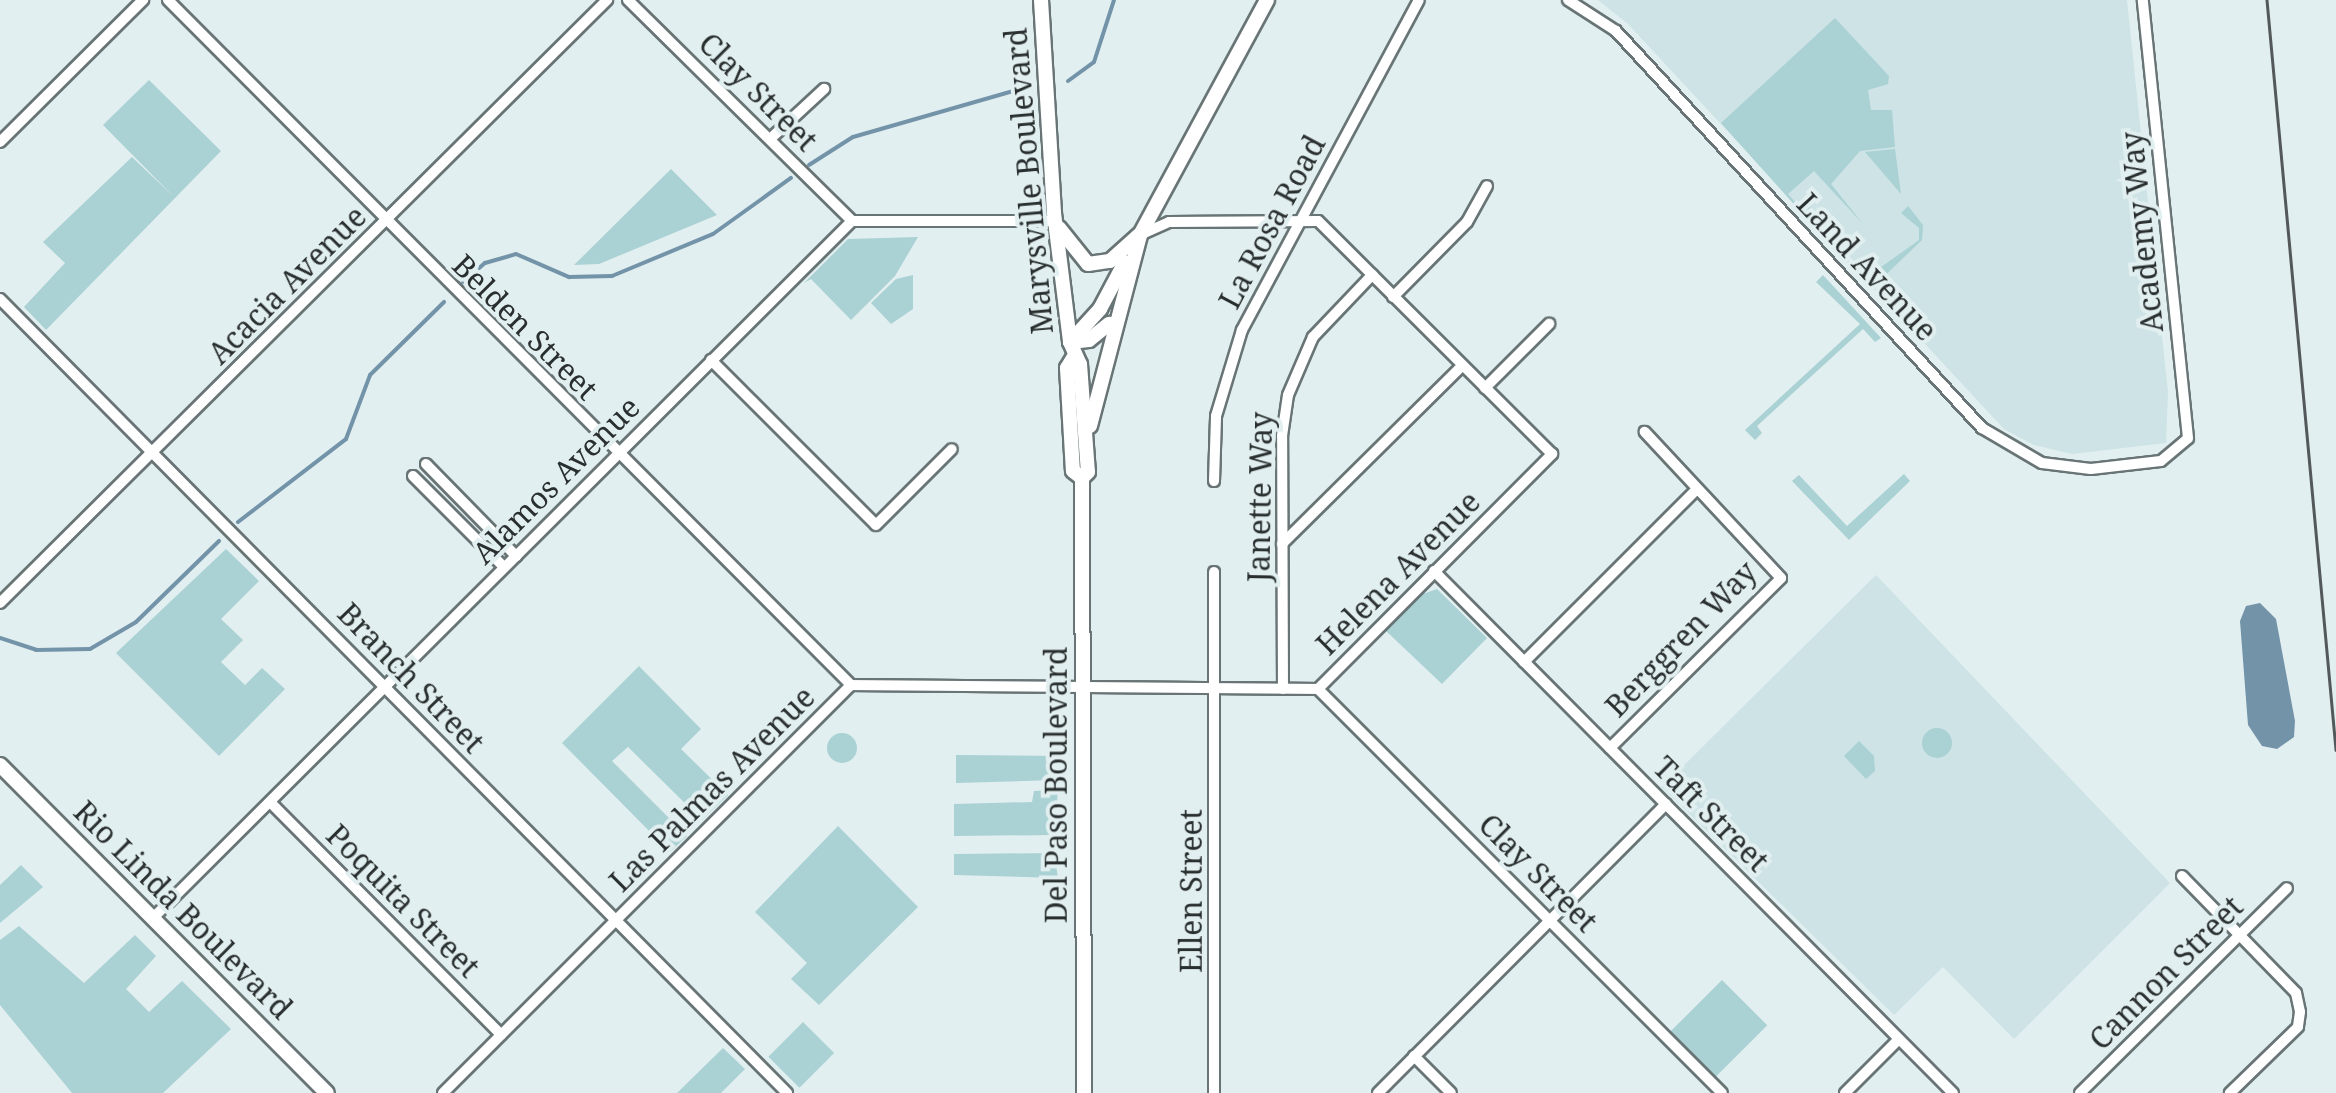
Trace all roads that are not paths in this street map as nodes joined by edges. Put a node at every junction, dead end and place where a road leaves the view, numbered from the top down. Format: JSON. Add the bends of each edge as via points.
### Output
{"nodes":[{"id":1,"x":143,"y":0,"type":"edge"},
{"id":2,"x":168,"y":0,"type":"edge"},
{"id":3,"x":607,"y":0,"type":"edge"},
{"id":4,"x":628,"y":0,"type":"edge"},
{"id":5,"x":1041,"y":0,"type":"edge"},
{"id":6,"x":1266,"y":0,"type":"edge"},
{"id":7,"x":1419,"y":0,"type":"edge"},
{"id":8,"x":1568,"y":0,"type":"edge"},
{"id":9,"x":2142,"y":0,"type":"edge"},
{"id":10,"x":824,"y":88,"type":"dead end"},
{"id":11,"x":770,"y":139,"type":"junction"},
{"id":12,"x":0,"y":142,"type":"edge"},
{"id":13,"x":1487,"y":186,"type":"dead end"},
{"id":14,"x":852,"y":221,"type":"junction"},
{"id":15,"x":1055,"y":221,"type":"junction"},
{"id":16,"x":385,"y":222,"type":"junction"},
{"id":17,"x":1300,"y":222,"type":"junction"},
{"id":18,"x":1140,"y":234,"type":"junction"},
{"id":19,"x":1372,"y":276,"type":"junction"},
{"id":20,"x":1394,"y":297,"type":"junction"},
{"id":21,"x":0,"y":299,"type":"edge"},
{"id":22,"x":1113,"y":320,"type":"junction"},
{"id":23,"x":1549,"y":324,"type":"dead end"},
{"id":24,"x":1072,"y":350,"type":"junction"},
{"id":25,"x":712,"y":360,"type":"junction"},
{"id":26,"x":1462,"y":366,"type":"junction"},
{"id":27,"x":1485,"y":388,"type":"junction"},
{"id":28,"x":1645,"y":432,"type":"dead end"},
{"id":29,"x":952,"y":449,"type":"dead end"},
{"id":30,"x":1086,"y":451,"type":"junction"},
{"id":31,"x":154,"y":454,"type":"junction"},
{"id":32,"x":617,"y":455,"type":"junction"},
{"id":33,"x":2175,"y":455,"type":"joint"},
{"id":34,"x":426,"y":464,"type":"dead end"},
{"id":35,"x":414,"y":476,"type":"dead end"},
{"id":36,"x":437,"y":476,"type":"junction"},
{"id":37,"x":1082,"y":478,"type":"junction"},
{"id":38,"x":1214,"y":481,"type":"dead end"},
{"id":39,"x":425,"y":488,"type":"junction"},
{"id":40,"x":1698,"y":489,"type":"junction"},
{"id":41,"x":1282,"y":544,"type":"junction"},
{"id":42,"x":516,"y":556,"type":"junction"},
{"id":43,"x":504,"y":567,"type":"junction"},
{"id":44,"x":1434,"y":571,"type":"junction"},
{"id":45,"x":1214,"y":572,"type":"dead end"},
{"id":46,"x":0,"y":602,"type":"edge"},
{"id":47,"x":1524,"y":662,"type":"junction"},
{"id":48,"x":850,"y":685,"type":"junction"},
{"id":49,"x":383,"y":687,"type":"junction"},
{"id":50,"x":1084,"y":688,"type":"junction"},
{"id":51,"x":1216,"y":688,"type":"junction"},
{"id":52,"x":1283,"y":689,"type":"junction"},
{"id":53,"x":1318,"y":689,"type":"junction"},
{"id":54,"x":1610,"y":748,"type":"junction"},
{"id":55,"x":0,"y":765,"type":"edge"},
{"id":56,"x":270,"y":802,"type":"junction"},
{"id":57,"x":1666,"y":804,"type":"junction"},
{"id":58,"x":2182,"y":876,"type":"dead end"},
{"id":59,"x":2288,"y":888,"type":"dead end"},
{"id":60,"x":153,"y":918,"type":"junction"},
{"id":61,"x":616,"y":920,"type":"junction"},
{"id":62,"x":1550,"y":921,"type":"junction"},
{"id":63,"x":2239,"y":936,"type":"junction"},
{"id":64,"x":501,"y":1035,"type":"junction"},
{"id":65,"x":1900,"y":1039,"type":"junction"},
{"id":66,"x":1414,"y":1056,"type":"junction"},
{"id":67,"x":328,"y":1093,"type":"edge"},
{"id":68,"x":443,"y":1093,"type":"edge"},
{"id":69,"x":787,"y":1093,"type":"edge"},
{"id":70,"x":1084,"y":1093,"type":"edge"},
{"id":71,"x":1214,"y":1093,"type":"edge"},
{"id":72,"x":1378,"y":1093,"type":"edge"},
{"id":73,"x":1451,"y":1093,"type":"edge"},
{"id":74,"x":1722,"y":1093,"type":"edge"},
{"id":75,"x":1845,"y":1093,"type":"edge"},
{"id":76,"x":1953,"y":1093,"type":"edge"},
{"id":77,"x":2080,"y":1093,"type":"edge"},
{"id":78,"x":2230,"y":1093,"type":"edge"}],
"edges":[{"from":1,"to":12,"type":"street"},
{"from":2,"to":16,"type":"street","name":"Belden Street"},
{"from":3,"to":16,"type":"street","name":"Acacia Avenue"},
{"from":4,"to":11,"type":"street","name":"Clay Street"},
{"from":5,"to":15,"type":"main road","name":"Marysville Boulevard"},
{"from":6,"to":18,"type":"main road"},
{"from":7,"to":17,"type":"street","name":"La Rosa Road"},
{"from":8,"to":33,"type":"street","name":"Land Avenue","via":[[1616,31],[1991,436],[2028,457],[2073,468]]},
{"from":9,"to":33,"type":"street","name":"Academy Way","via":[[2188,438]]},
{"from":10,"to":11,"type":"street"},
{"from":11,"to":14,"type":"street","name":"Clay Street"},
{"from":13,"to":20,"type":"street","via":[[1468,222]]},
{"from":14,"to":15,"type":"street"},
{"from":14,"to":25,"type":"street","name":"Alamos Avenue"},
{"from":15,"to":18,"type":"main road","via":[[1088,264],[1110,261]]},
{"from":15,"to":24,"type":"main road","name":"Marysville Boulevard"},
{"from":16,"to":31,"type":"street","name":"Acacia Avenue"},
{"from":16,"to":32,"type":"street","name":"Belden Street"},
{"from":17,"to":18,"type":"street","via":[[1169,222]]},
{"from":17,"to":19,"type":"street","via":[[1318,222]]},
{"from":17,"to":38,"type":"street","name":"La Rosa Road","via":[[1231,358],[1216,416]]},
{"from":18,"to":22,"type":"main road"},
{"from":18,"to":24,"type":"main road"},
{"from":19,"to":20,"type":"street"},
{"from":19,"to":41,"type":"street","name":"Janette Way","via":[[1322,325],[1294,375],[1282,436]]},
{"from":20,"to":26,"type":"street"},
{"from":21,"to":31,"type":"street","name":"Branch Street"},
{"from":22,"to":24,"type":"main road"},
{"from":22,"to":30,"type":"main road"},
{"from":23,"to":27,"type":"street"},
{"from":24,"to":30,"type":"main road","name":"Marysville Boulevard","via":[[1080,364]]},
{"from":24,"to":37,"type":"main road","name":"Marysville Boulevard","via":[[1066,368],[1071,436],[1074,471]]},
{"from":25,"to":29,"type":"street","via":[[876,525]]},
{"from":25,"to":32,"type":"street","name":"Alamos Avenue"},
{"from":26,"to":27,"type":"street"},
{"from":26,"to":41,"type":"street"},
{"from":27,"to":44,"type":"street","name":"Helena Avenue","via":[[1552,454]]},
{"from":28,"to":40,"type":"street","name":"Berggren Way"},
{"from":30,"to":37,"type":"main road","name":"Marysville Boulevard"},
{"from":31,"to":46,"type":"street","name":"Acacia Avenue"},
{"from":31,"to":49,"type":"street","name":"Branch Street"},
{"from":32,"to":42,"type":"street","name":"Alamos Avenue"},
{"from":32,"to":48,"type":"street","name":"Belden Street"},
{"from":34,"to":36,"type":"street"},
{"from":35,"to":39,"type":"street"},
{"from":36,"to":39,"type":"street"},
{"from":36,"to":42,"type":"street"},
{"from":37,"to":50,"type":"main road","name":"Del Paso Boulevard"},
{"from":39,"to":43,"type":"street"},
{"from":40,"to":47,"type":"street"},
{"from":40,"to":54,"type":"street","name":"Berggren Way","via":[[1781,578]]},
{"from":41,"to":52,"type":"street","name":"Janette Way"},
{"from":42,"to":43,"type":"street","name":"Alamos Avenue"},
{"from":43,"to":49,"type":"street","name":"Alamos Avenue"},
{"from":44,"to":47,"type":"street","name":"Taft Street"},
{"from":44,"to":53,"type":"street","name":"Helena Avenue"},
{"from":45,"to":51,"type":"street"},
{"from":47,"to":54,"type":"street","name":"Taft Street"},
{"from":48,"to":50,"type":"street","name":"Las Palmas Avenue"},
{"from":48,"to":61,"type":"street","name":"Las Palmas Avenue"},
{"from":49,"to":56,"type":"street","name":"Alamos Avenue"},
{"from":49,"to":61,"type":"street","name":"Branch Street"},
{"from":50,"to":51,"type":"street","name":"Helena Avenue"},
{"from":50,"to":70,"type":"main road","name":"Del Paso Boulevard"},
{"from":51,"to":52,"type":"street","name":"Helena Avenue"},
{"from":51,"to":71,"type":"street","name":"Ellen Street"},
{"from":52,"to":53,"type":"street","name":"Helena Avenue"},
{"from":53,"to":62,"type":"street","name":"Clay Street"},
{"from":54,"to":57,"type":"street","name":"Taft Street"},
{"from":55,"to":60,"type":"main road","name":"Rio Linda Boulevard"},
{"from":56,"to":60,"type":"street","name":"Alamos Avenue"},
{"from":56,"to":64,"type":"street","name":"Poquita Street"},
{"from":57,"to":62,"type":"street"},
{"from":57,"to":65,"type":"street","name":"Taft Street"},
{"from":58,"to":63,"type":"street"},
{"from":59,"to":63,"type":"street","name":"Cannon Street"},
{"from":60,"to":67,"type":"main road","name":"Rio Linda Boulevard"},
{"from":61,"to":64,"type":"street","name":"Las Palmas Avenue"},
{"from":61,"to":69,"type":"street","name":"Branch Street"},
{"from":62,"to":66,"type":"street"},
{"from":62,"to":74,"type":"street","name":"Clay Street"},
{"from":63,"to":77,"type":"street","name":"Cannon Street"},
{"from":63,"to":78,"type":"street","via":[[2296,993],[2300,1020]]},
{"from":64,"to":68,"type":"street","name":"Las Palmas Avenue"},
{"from":65,"to":75,"type":"street"},
{"from":65,"to":76,"type":"street","name":"Taft Street"},
{"from":66,"to":72,"type":"street"},
{"from":66,"to":73,"type":"street"}]}
